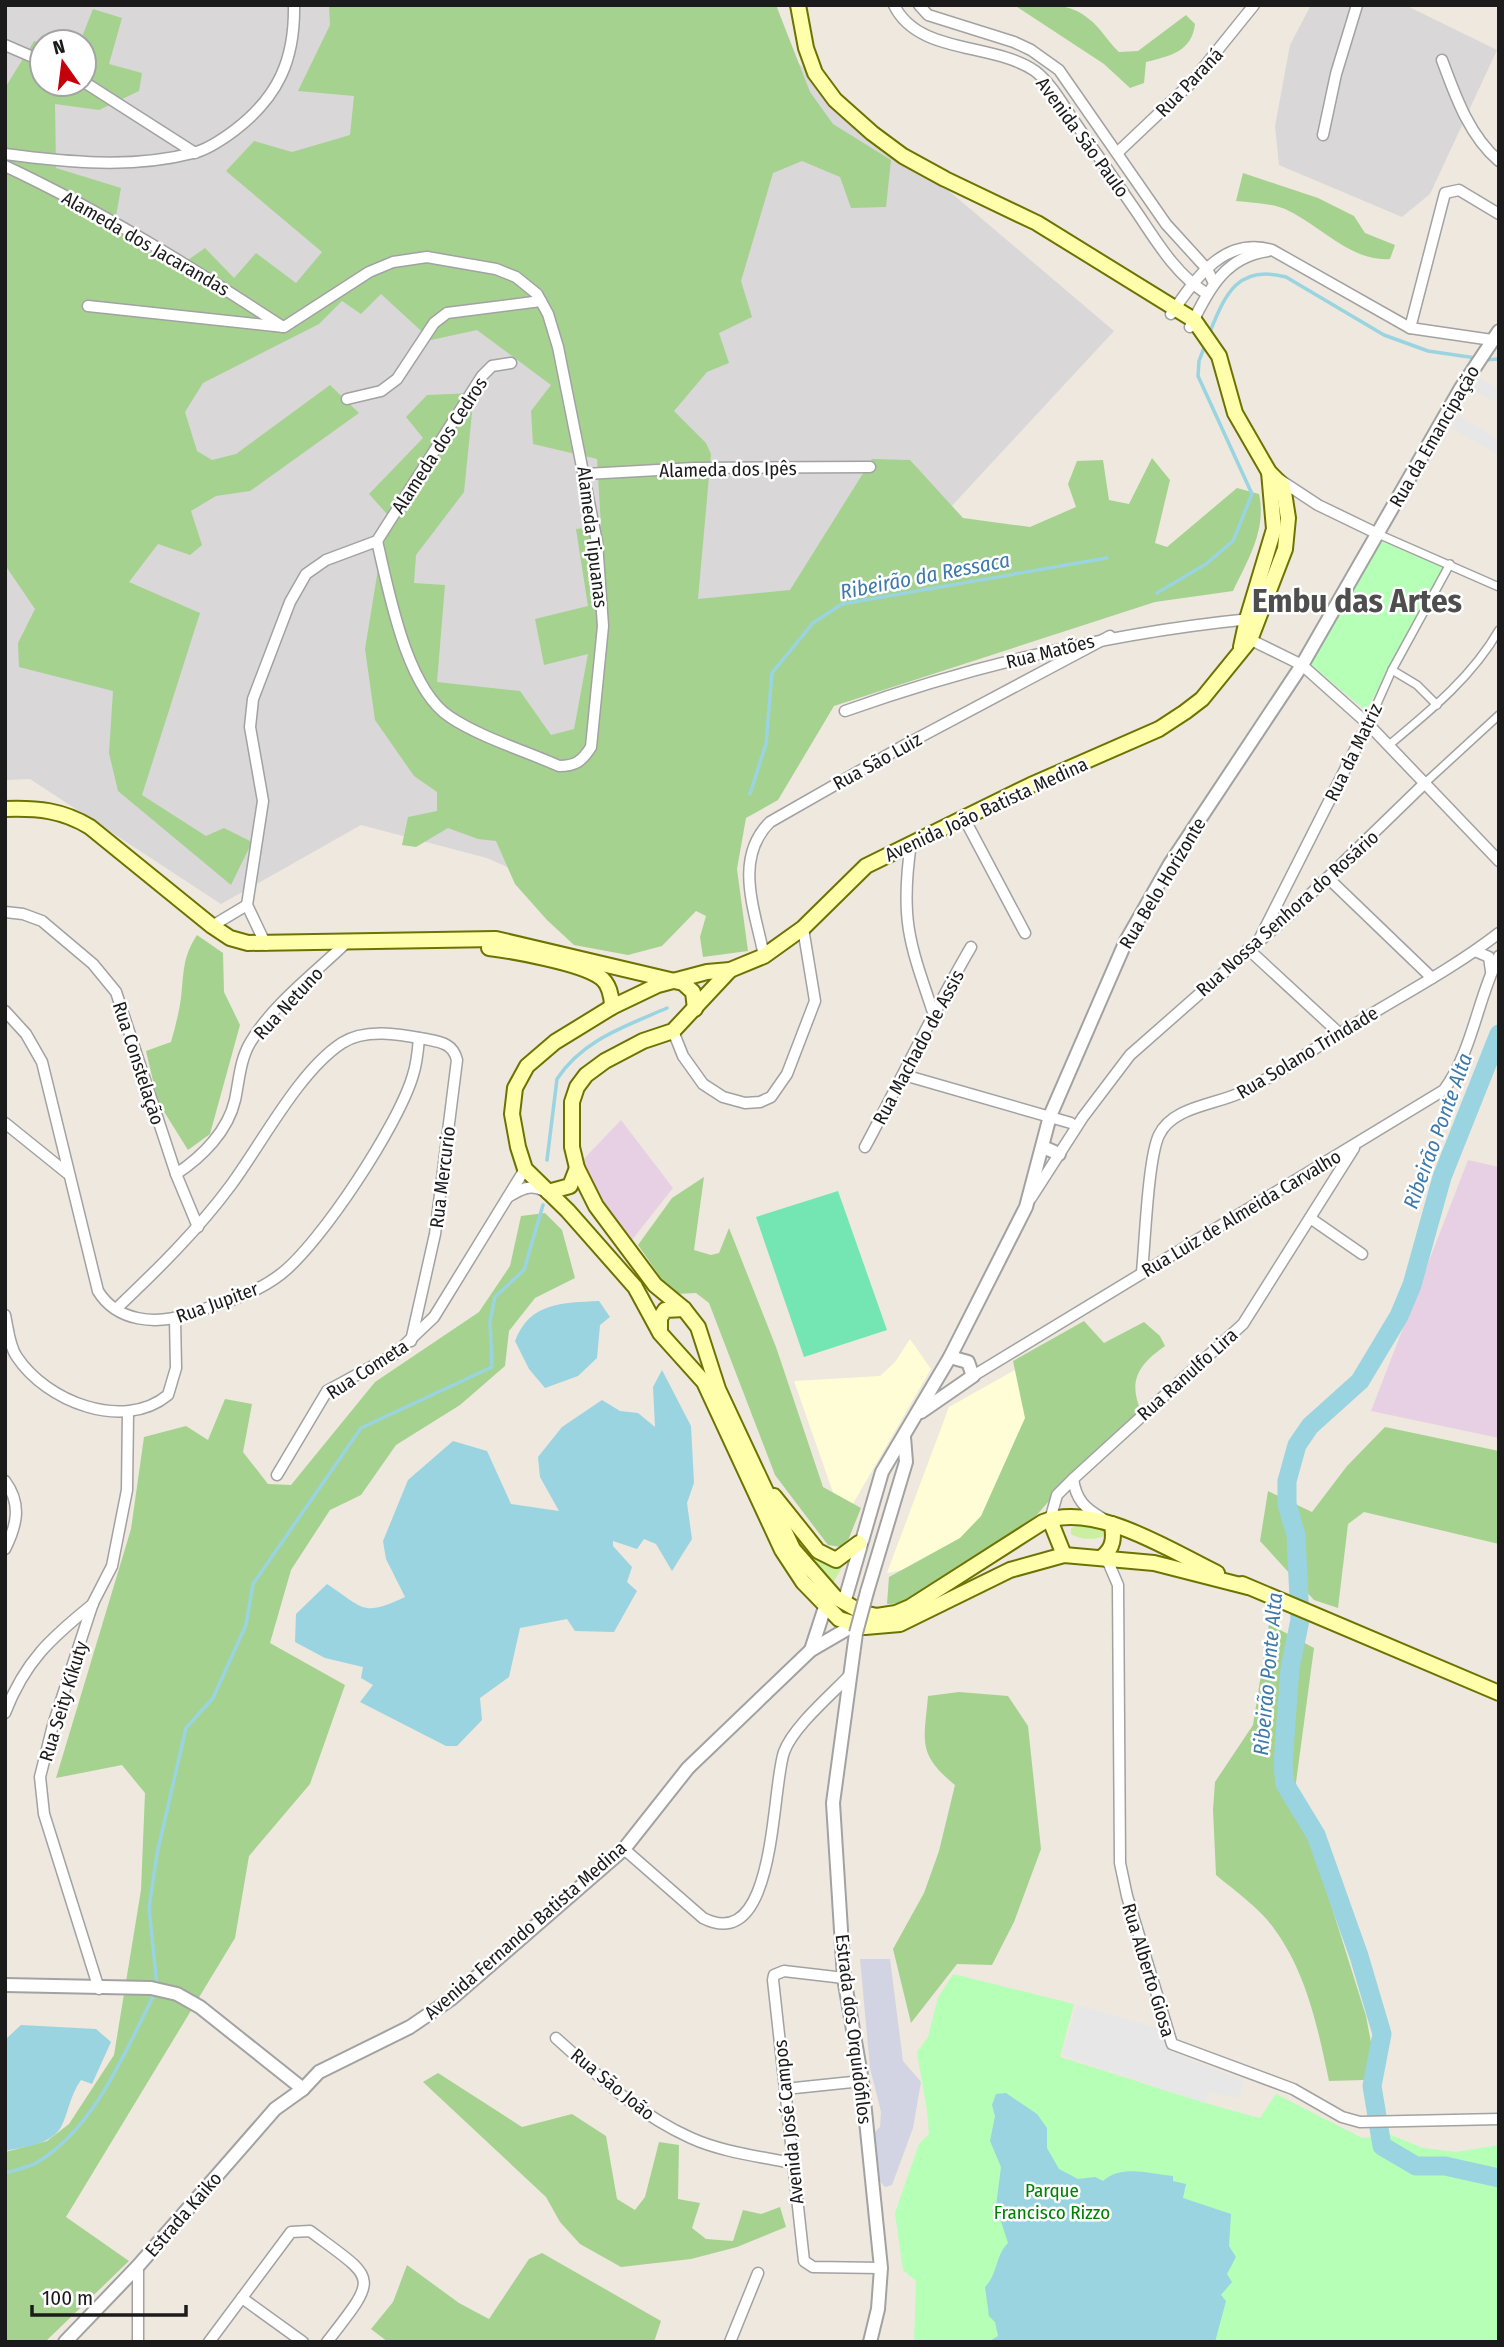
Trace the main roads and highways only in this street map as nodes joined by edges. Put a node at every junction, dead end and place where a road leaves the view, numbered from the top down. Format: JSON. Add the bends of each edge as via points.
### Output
{"nodes":[{"id":1,"x":798,"y":5,"type":"edge"},
{"id":2,"x":5,"y":809,"type":"edge"},
{"id":3,"x":453,"y":939,"type":"junction"},
{"id":4,"x":730,"y":970,"type":"junction"},
{"id":5,"x":673,"y":980,"type":"junction"},
{"id":6,"x":612,"y":1007,"type":"junction"},
{"id":7,"x":695,"y":1009,"type":"junction"},
{"id":8,"x":577,"y":1168,"type":"junction"},
{"id":9,"x":548,"y":1192,"type":"junction"},
{"id":10,"x":684,"y":1310,"type":"junction"},
{"id":11,"x":660,"y":1333,"type":"junction"},
{"id":12,"x":762,"y":1482,"type":"junction"},
{"id":13,"x":1050,"y":1520,"type":"junction"},
{"id":14,"x":1112,"y":1524,"type":"junction"},
{"id":15,"x":859,"y":1543,"type":"road end"},
{"id":16,"x":1064,"y":1555,"type":"junction"},
{"id":17,"x":1102,"y":1557,"type":"junction"},
{"id":18,"x":1248,"y":1587,"type":"junction"},
{"id":19,"x":1499,"y":1693,"type":"edge"}],
"edges":[{"from":1,"to":4,"type":"main road","name":"Avenida João Batista Medina","via":[[815,73],[835,100],[872,133],[945,179],[1037,223],[1161,300],[1200,331],[1219,356],[1235,413],[1285,498],[1288,534],[1250,636],[1202,699],[1173,722],[866,866],[803,928],[764,956]]},
{"from":2,"to":3,"type":"main road","name":"Avenida João Batista Medina","via":[[39,808],[68,814],[230,938],[266,945]]},
{"from":3,"to":5,"type":"main road","name":"Avenida João Batista Medina","via":[[514,942]]},
{"from":3,"to":6,"type":"main road","name":"Avenida João Batista Medina","via":[[594,974],[607,986]]},
{"from":4,"to":5,"type":"main road","name":"Avenida João Batista Medina"},
{"from":4,"to":7,"type":"main road","name":"Avenida João Batista Medina"},
{"from":5,"to":6,"type":"main road","name":"Avenida João Batista Medina"},
{"from":5,"to":7,"type":"main road","via":[[690,987]]},
{"from":6,"to":9,"type":"main road","via":[[536,1056],[515,1088],[512,1114],[524,1169]]},
{"from":7,"to":8,"type":"main road","via":[[673,1031],[605,1061],[577,1087],[570,1128]]},
{"from":8,"to":9,"type":"main road","via":[[570,1186]]},
{"from":8,"to":10,"type":"main road","via":[[607,1224],[655,1286]]},
{"from":9,"to":11,"type":"main road","via":[[635,1287]]},
{"from":10,"to":11,"type":"main road","via":[[665,1310]]},
{"from":10,"to":12,"type":"main road","via":[[703,1339],[715,1382]]},
{"from":11,"to":16,"type":"main road","via":[[704,1382],[782,1550],[803,1582],[825,1607],[855,1629],[900,1623],[1010,1570]]},
{"from":12,"to":13,"type":"main road","via":[[793,1549],[813,1575],[844,1603],[877,1616],[903,1610]]},
{"from":12,"to":15,"type":"main road","via":[[824,1556],[836,1560]]},
{"from":13,"to":14,"type":"main road","via":[[1089,1518]]},
{"from":13,"to":16,"type":"main road"},
{"from":14,"to":17,"type":"main road","via":[[1114,1539]]},
{"from":14,"to":18,"type":"main road"},
{"from":16,"to":17,"type":"main road"},
{"from":17,"to":18,"type":"main road","via":[[1154,1563]]},
{"from":18,"to":19,"type":"main road"}]}
